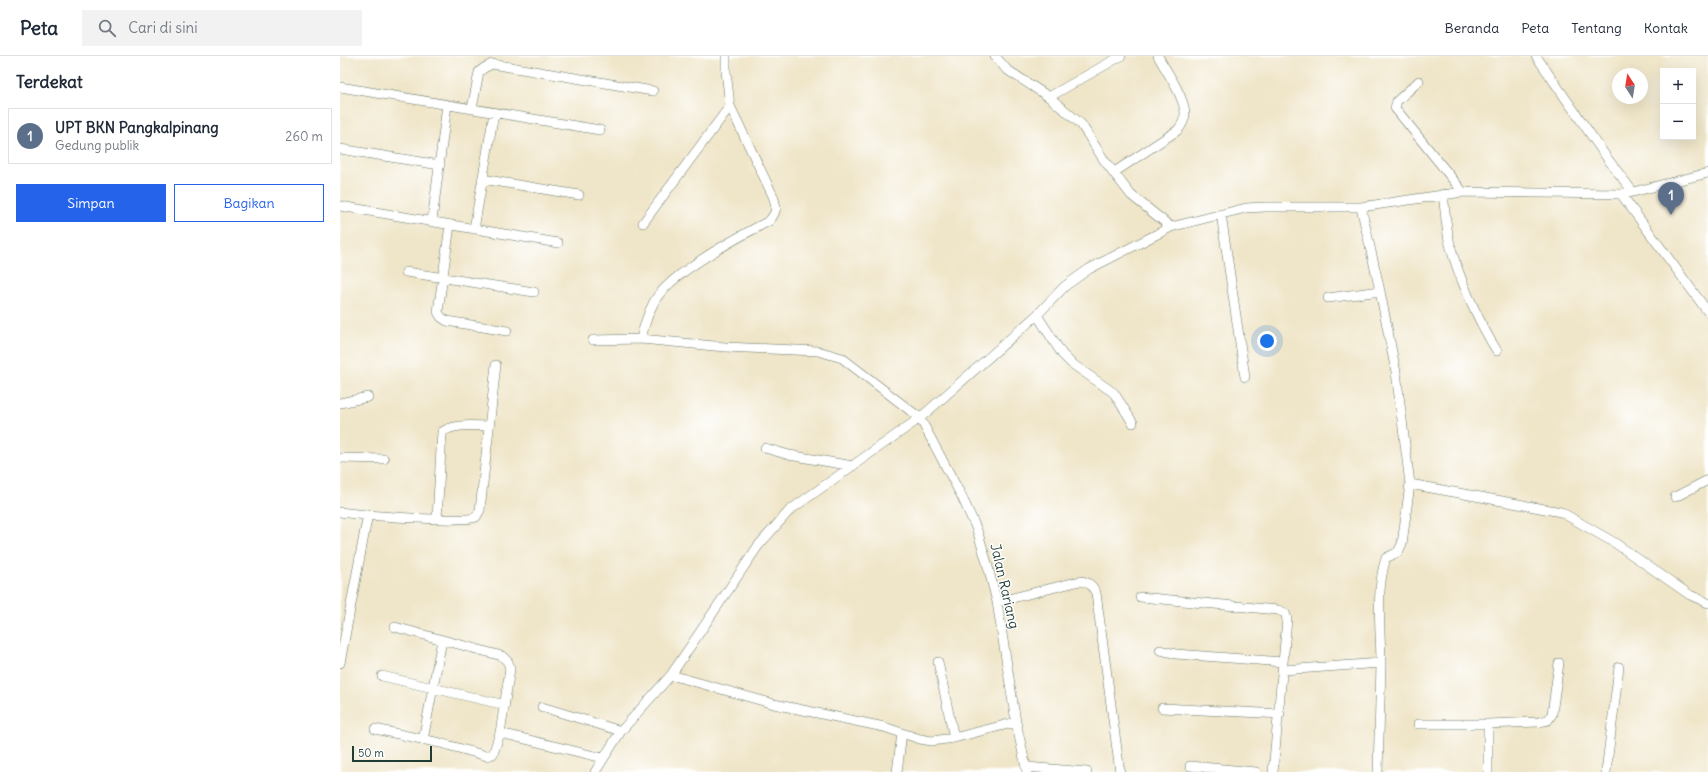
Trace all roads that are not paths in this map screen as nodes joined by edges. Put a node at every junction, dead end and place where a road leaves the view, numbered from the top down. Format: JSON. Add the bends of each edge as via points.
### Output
{"nodes":[{"id":1,"x":726,"y":56,"type":"edge"},
{"id":2,"x":995,"y":56,"type":"edge"},
{"id":3,"x":1122,"y":56,"type":"edge"},
{"id":4,"x":1158,"y":56,"type":"edge"},
{"id":5,"x":1536,"y":56,"type":"edge"},
{"id":6,"x":1419,"y":81,"type":"dead end"},
{"id":7,"x":340,"y":87,"type":"edge"},
{"id":8,"x":653,"y":91,"type":"dead end"},
{"id":9,"x":1049,"y":97,"type":"junction"},
{"id":10,"x":447,"y":105,"type":"junction"},
{"id":11,"x":730,"y":106,"type":"junction"},
{"id":12,"x":472,"y":109,"type":"junction"},
{"id":13,"x":494,"y":113,"type":"junction"},
{"id":14,"x":600,"y":130,"type":"dead end"},
{"id":15,"x":340,"y":150,"type":"edge"},
{"id":16,"x":440,"y":165,"type":"junction"},
{"id":17,"x":1113,"y":173,"type":"junction"},
{"id":18,"x":1708,"y":173,"type":"edge"},
{"id":19,"x":482,"y":179,"type":"junction"},
{"id":20,"x":1462,"y":192,"type":"junction"},
{"id":21,"x":1633,"y":192,"type":"junction"},
{"id":22,"x":1443,"y":194,"type":"junction"},
{"id":23,"x":1621,"y":194,"type":"junction"},
{"id":24,"x":579,"y":195,"type":"dead end"},
{"id":25,"x":340,"y":206,"type":"edge"},
{"id":26,"x":1361,"y":207,"type":"junction"},
{"id":27,"x":1221,"y":214,"type":"junction"},
{"id":28,"x":432,"y":222,"type":"junction"},
{"id":29,"x":643,"y":223,"type":"dead end"},
{"id":30,"x":450,"y":224,"type":"junction"},
{"id":31,"x":1171,"y":227,"type":"junction"},
{"id":32,"x":474,"y":229,"type":"junction"},
{"id":33,"x":558,"y":243,"type":"dead end"},
{"id":34,"x":406,"y":272,"type":"dead end"},
{"id":35,"x":443,"y":277,"type":"junction"},
{"id":36,"x":1380,"y":291,"type":"junction"},
{"id":37,"x":534,"y":292,"type":"dead end"},
{"id":38,"x":1328,"y":298,"type":"dead end"},
{"id":39,"x":1708,"y":312,"type":"edge"},
{"id":40,"x":1036,"y":315,"type":"junction"},
{"id":41,"x":507,"y":331,"type":"dead end"},
{"id":42,"x":641,"y":339,"type":"junction"},
{"id":43,"x":593,"y":340,"type":"dead end"},
{"id":44,"x":1497,"y":351,"type":"dead end"},
{"id":45,"x":496,"y":366,"type":"dead end"},
{"id":46,"x":1245,"y":377,"type":"dead end"},
{"id":47,"x":368,"y":397,"type":"dead end"},
{"id":48,"x":340,"y":403,"type":"edge"},
{"id":49,"x":920,"y":418,"type":"junction"},
{"id":50,"x":1133,"y":423,"type":"dead end"},
{"id":51,"x":490,"y":426,"type":"junction"},
{"id":52,"x":765,"y":448,"type":"dead end"},
{"id":53,"x":340,"y":458,"type":"edge"},
{"id":54,"x":384,"y":459,"type":"dead end"},
{"id":55,"x":853,"y":466,"type":"junction"},
{"id":56,"x":1708,"y":480,"type":"edge"},
{"id":57,"x":1410,"y":484,"type":"junction"},
{"id":58,"x":1675,"y":497,"type":"dead end"},
{"id":59,"x":340,"y":512,"type":"edge"},
{"id":60,"x":368,"y":514,"type":"junction"},
{"id":61,"x":437,"y":519,"type":"junction"},
{"id":62,"x":1140,"y":597,"type":"dead end"},
{"id":63,"x":997,"y":602,"type":"junction"},
{"id":64,"x":1708,"y":604,"type":"edge"},
{"id":65,"x":395,"y":627,"type":"dead end"},
{"id":66,"x":442,"y":640,"type":"junction"},
{"id":67,"x":1160,"y":650,"type":"dead end"},
{"id":68,"x":938,"y":662,"type":"dead end"},
{"id":69,"x":340,"y":663,"type":"edge"},
{"id":70,"x":1381,"y":663,"type":"junction"},
{"id":71,"x":1559,"y":663,"type":"dead end"},
{"id":72,"x":1283,"y":666,"type":"junction"},
{"id":73,"x":1619,"y":667,"type":"dead end"},
{"id":74,"x":672,"y":675,"type":"junction"},
{"id":75,"x":382,"y":676,"type":"dead end"},
{"id":76,"x":433,"y":688,"type":"junction"},
{"id":77,"x":505,"y":705,"type":"junction"},
{"id":78,"x":542,"y":707,"type":"dead end"},
{"id":79,"x":1162,"y":708,"type":"dead end"},
{"id":80,"x":1280,"y":714,"type":"junction"},
{"id":81,"x":1016,"y":722,"type":"junction"},
{"id":82,"x":1418,"y":724,"type":"dead end"},
{"id":83,"x":1488,"y":724,"type":"junction"},
{"id":84,"x":375,"y":729,"type":"dead end"},
{"id":85,"x":621,"y":731,"type":"junction"},
{"id":86,"x":500,"y":733,"type":"junction"},
{"id":87,"x":902,"y":733,"type":"junction"},
{"id":88,"x":954,"y":738,"type":"junction"},
{"id":89,"x":423,"y":740,"type":"junction"},
{"id":90,"x":603,"y":758,"type":"junction"},
{"id":91,"x":1190,"y":766,"type":"dead end"},
{"id":92,"x":1026,"y":769,"type":"edge"},
{"id":93,"x":595,"y":772,"type":"edge"},
{"id":94,"x":897,"y":772,"type":"edge"},
{"id":95,"x":1087,"y":772,"type":"edge"},
{"id":96,"x":1120,"y":772,"type":"edge"},
{"id":97,"x":1256,"y":772,"type":"edge"},
{"id":98,"x":1273,"y":772,"type":"edge"},
{"id":99,"x":1378,"y":772,"type":"edge"},
{"id":100,"x":1488,"y":772,"type":"edge"},
{"id":101,"x":1606,"y":772,"type":"edge"}],
"edges":[{"from":1,"to":11,"type":"street"},
{"from":2,"to":9,"type":"street","via":[[1006,69]]},
{"from":3,"to":9,"type":"street"},
{"from":4,"to":17,"type":"street","via":[[1183,104],[1183,123],[1178,130]]},
{"from":5,"to":21,"type":"street"},
{"from":6,"to":20,"type":"street","via":[[1397,101],[1396,108]]},
{"from":7,"to":10,"type":"street"},
{"from":8,"to":12,"type":"street","via":[[492,64],[479,72]]},
{"from":9,"to":17,"type":"street","via":[[1081,124]]},
{"from":10,"to":12,"type":"street"},
{"from":10,"to":16,"type":"street"},
{"from":11,"to":29,"type":"street"},
{"from":11,"to":42,"type":"street","via":[[773,196],[775,215],[700,261],[668,286],[655,300]]},
{"from":12,"to":13,"type":"street"},
{"from":13,"to":14,"type":"street"},
{"from":13,"to":19,"type":"street"},
{"from":15,"to":16,"type":"street"},
{"from":16,"to":28,"type":"street"},
{"from":17,"to":31,"type":"street","via":[[1130,195]]},
{"from":18,"to":21,"type":"street"},
{"from":19,"to":24,"type":"street"},
{"from":19,"to":32,"type":"street"},
{"from":20,"to":22,"type":"street"},
{"from":20,"to":23,"type":"street"},
{"from":21,"to":23,"type":"street"},
{"from":22,"to":26,"type":"street"},
{"from":22,"to":44,"type":"street","via":[[1449,240],[1457,267],[1488,337]]},
{"from":23,"to":39,"type":"street"},
{"from":25,"to":28,"type":"street"},
{"from":26,"to":27,"type":"street","via":[[1265,206]]},
{"from":26,"to":36,"type":"street"},
{"from":27,"to":31,"type":"street"},
{"from":27,"to":46,"type":"street"},
{"from":28,"to":30,"type":"street"},
{"from":30,"to":32,"type":"street"},
{"from":30,"to":35,"type":"street"},
{"from":31,"to":40,"type":"street","via":[[1089,269],[1065,286]]},
{"from":32,"to":33,"type":"street"},
{"from":34,"to":35,"type":"street"},
{"from":35,"to":37,"type":"street"},
{"from":35,"to":41,"type":"street","via":[[438,312],[441,317],[447,321]]},
{"from":36,"to":38,"type":"street"},
{"from":36,"to":57,"type":"street","via":[[1396,372]]},
{"from":40,"to":49,"type":"street"},
{"from":40,"to":50,"type":"street","via":[[1062,354],[1114,393]]},
{"from":42,"to":43,"type":"street"},
{"from":42,"to":49,"type":"street","via":[[725,347],[818,351],[842,358]]},
{"from":45,"to":51,"type":"street"},
{"from":47,"to":48,"type":"street"},
{"from":49,"to":55,"type":"street"},
{"from":49,"to":63,"type":"street","name":"Jalan Rariang","via":[[977,530]]},
{"from":51,"to":61,"type":"street","via":[[479,514],[473,519]]},
{"from":51,"to":61,"type":"street","via":[[460,426],[442,432]]},
{"from":52,"to":55,"type":"street","via":[[789,455]]},
{"from":53,"to":54,"type":"street"},
{"from":55,"to":74,"type":"street","via":[[798,503],[763,540]]},
{"from":56,"to":58,"type":"street"},
{"from":57,"to":64,"type":"street","via":[[1561,512],[1615,543],[1690,595]]},
{"from":57,"to":70,"type":"street","via":[[1402,544],[1398,552],[1386,558],[1382,576],[1379,628]]},
{"from":59,"to":60,"type":"street"},
{"from":60,"to":61,"type":"street"},
{"from":60,"to":69,"type":"street"},
{"from":62,"to":72,"type":"street","via":[[1278,610],[1285,613],[1287,619]]},
{"from":63,"to":81,"type":"street","name":"Jalan Rariang"},
{"from":63,"to":96,"type":"street","via":[[1080,581],[1092,585],[1096,593]]},
{"from":65,"to":66,"type":"street"},
{"from":66,"to":76,"type":"street"},
{"from":66,"to":77,"type":"street","via":[[502,656],[506,660],[510,669]]},
{"from":67,"to":72,"type":"street"},
{"from":68,"to":88,"type":"street"},
{"from":70,"to":72,"type":"street"},
{"from":70,"to":99,"type":"street"},
{"from":71,"to":83,"type":"street","via":[[1552,714],[1548,720]]},
{"from":72,"to":80,"type":"street"},
{"from":73,"to":101,"type":"street"},
{"from":74,"to":85,"type":"street"},
{"from":74,"to":87,"type":"street","via":[[774,704],[884,726]]},
{"from":75,"to":76,"type":"street"},
{"from":76,"to":77,"type":"street"},
{"from":76,"to":89,"type":"street"},
{"from":77,"to":86,"type":"street"},
{"from":78,"to":85,"type":"street"},
{"from":79,"to":80,"type":"street"},
{"from":80,"to":98,"type":"street"},
{"from":81,"to":88,"type":"street"},
{"from":81,"to":92,"type":"street","name":"Jalan Rariang"},
{"from":82,"to":83,"type":"street"},
{"from":83,"to":100,"type":"street"},
{"from":84,"to":89,"type":"street"},
{"from":85,"to":90,"type":"street"},
{"from":86,"to":89,"type":"street","via":[[490,756]]},
{"from":86,"to":90,"type":"street"},
{"from":87,"to":88,"type":"street","via":[[932,741]]},
{"from":87,"to":94,"type":"street"},
{"from":90,"to":93,"type":"street"},
{"from":91,"to":97,"type":"street"},
{"from":92,"to":95,"type":"street"}]}
